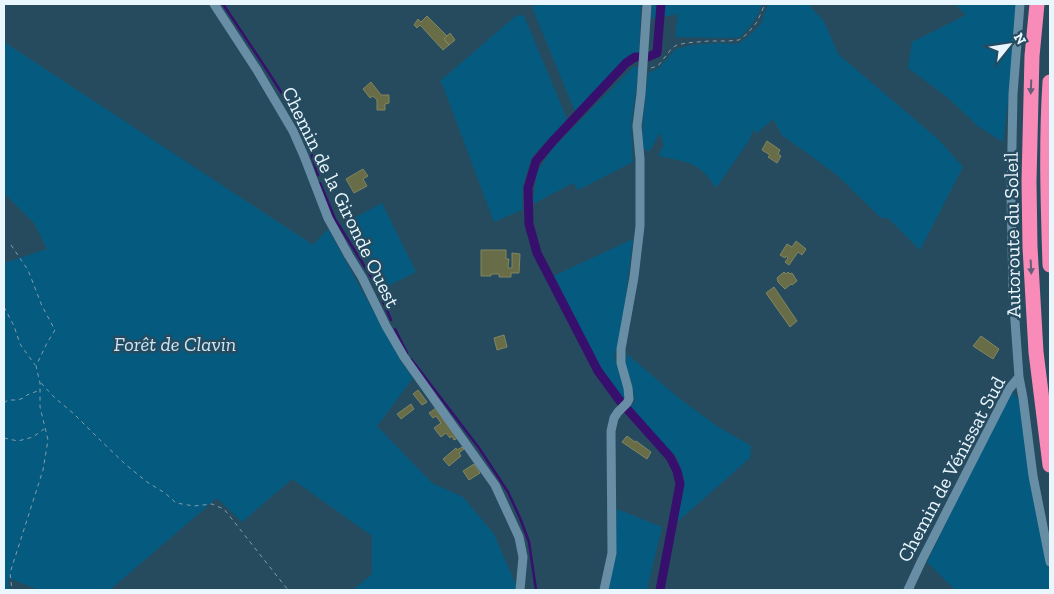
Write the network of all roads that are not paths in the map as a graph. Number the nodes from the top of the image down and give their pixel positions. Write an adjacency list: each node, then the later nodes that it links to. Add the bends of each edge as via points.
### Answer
1 (214, 4): 10 (street, Chemin de la Gironde Ouest, via 293,131 328,218 404,357 495,485 519,537 523,557)
2 (647, 4): 11 (street, via 642,94 636,126 640,159 640,226 621,349 630,398 614,418 612,431 612,554)
3 (1020, 4): 7 (street, Chemin de Vénissat Sud, via 1013,94 1011,195)
4 (1037, 4): 8 (highway, Autoroute du Soleil, one-way to 8, via 1032,56 1030,248 1036,352)
5 (1050, 82): 6 (highway, Autoroute du Soleil, via 1047,188)
6 (1050, 265)
7 (1019, 377): 9 (street, via 1033,476); 12 (street, Chemin de Vénissat Sud, via 1009,389)
8 (1050, 465)
9 (1050, 562)
10 (520, 590)
11 (604, 590)
12 (908, 590)

